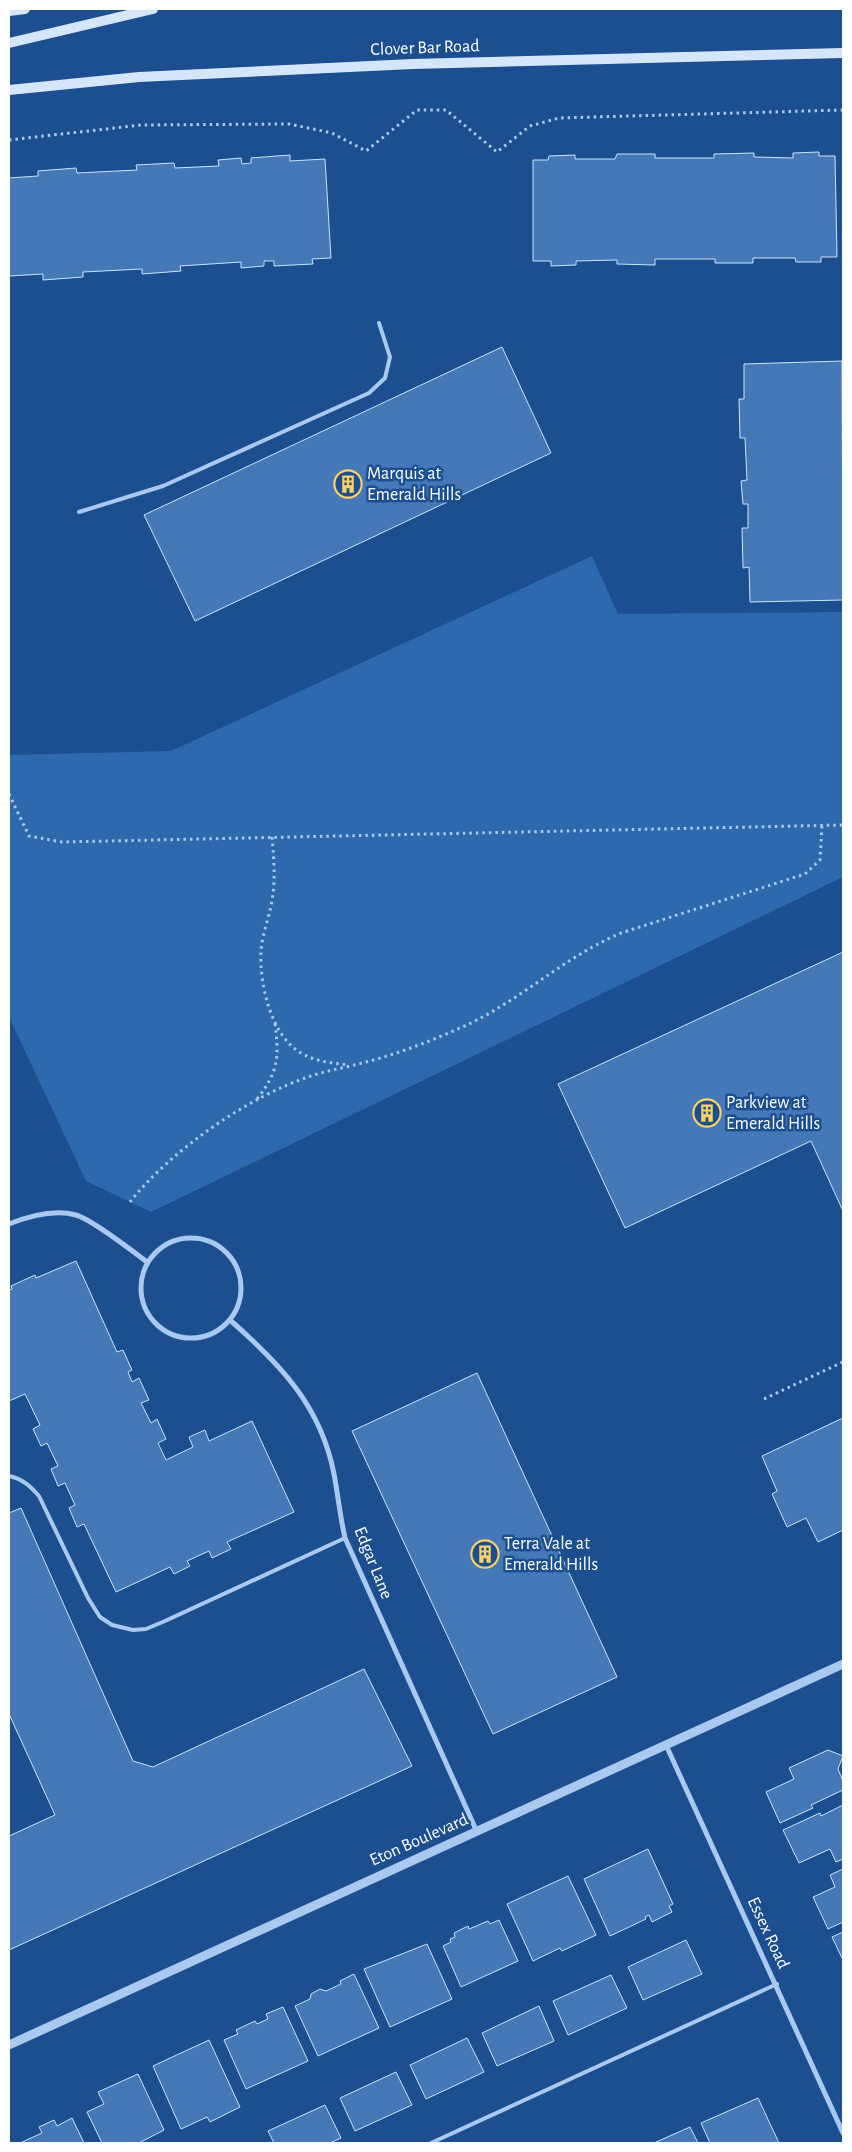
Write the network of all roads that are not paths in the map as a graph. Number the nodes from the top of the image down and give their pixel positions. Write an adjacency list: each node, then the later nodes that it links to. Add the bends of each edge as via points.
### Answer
1 (25, 9): 3 (main road)
2 (153, 9): 4 (main road)
3 (9, 11)
4 (9, 43)
5 (843, 53): 6 (main road, Clover Bar Road, via 413,64 139,77)
6 (9, 90)
7 (379, 323): 8 (lane, via 390,358 385,378 370,393 163,486)
8 (79, 512)
9 (9, 1224): 10 (street, via 58,1212 78,1215)
10 (147, 1262): 11 (street, via 140,1294 145,1310 155,1324 169,1334 185,1338 202,1337 217,1331); 11 (street, via 172,1240 188,1237 205,1239 220,1246 239,1273 238,1306)
11 (230, 1320): 13 (street, Edgar Lane, via 277,1363 309,1406 334,1473)
12 (9, 1476): 13 (lane, via 25,1482 40,1496 100,1617 112,1626 133,1630 146,1629 165,1621)
13 (345, 1538): 16 (street, Edgar Lane)
14 (843, 1664): 15 (street, Eton Boulevard)
15 (666, 1745): 16 (street, Eton Boulevard); 17 (street, Essex Road)
16 (476, 1832): 18 (street, Eton Boulevard)
17 (777, 1984): 19 (street, Essex Road); 20 (lane)
18 (9, 2044)
19 (843, 2133)
20 (431, 2143)

